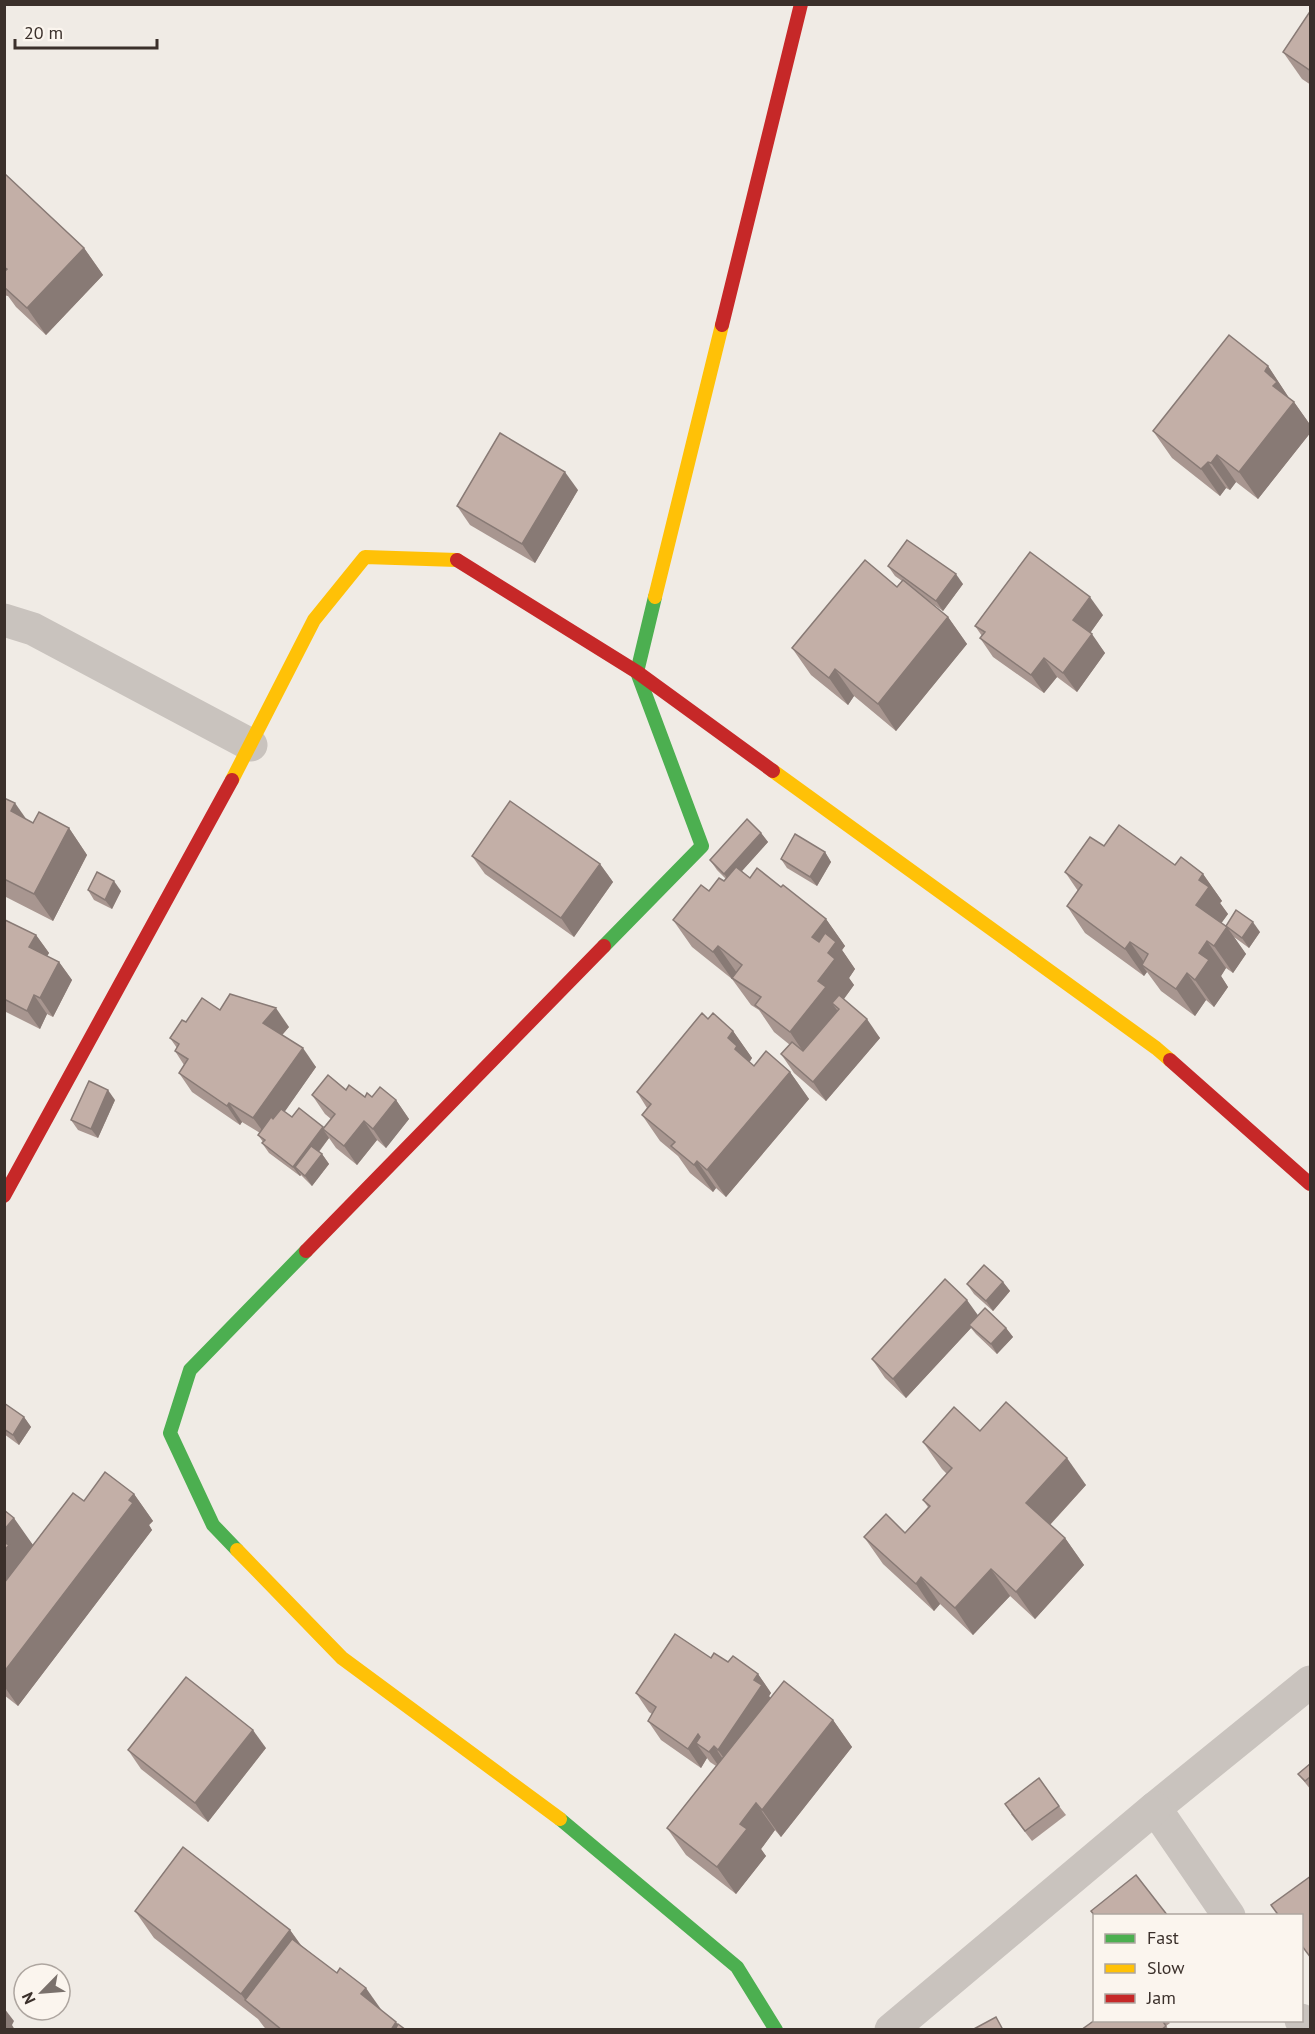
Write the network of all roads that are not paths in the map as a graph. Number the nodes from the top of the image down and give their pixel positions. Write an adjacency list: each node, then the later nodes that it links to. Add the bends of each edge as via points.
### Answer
1 (801, 4): 3 (street)
2 (4, 620): 4 (street, via 33,629)
3 (637, 672): 4 (street, via 459,560 365,557 314,620); 5 (street, via 1156,1048); 10 (street, via 702,846 190,1370 170,1432 213,1525 342,1658 549,1809 737,1967)
4 (251, 745): 6 (street)
5 (1311, 1184)
6 (4, 1196)
7 (1311, 1682): 8 (street)
8 (1155, 1808): 9 (street); 11 (street)
9 (1228, 1914)
10 (776, 2030)
11 (891, 2030)

